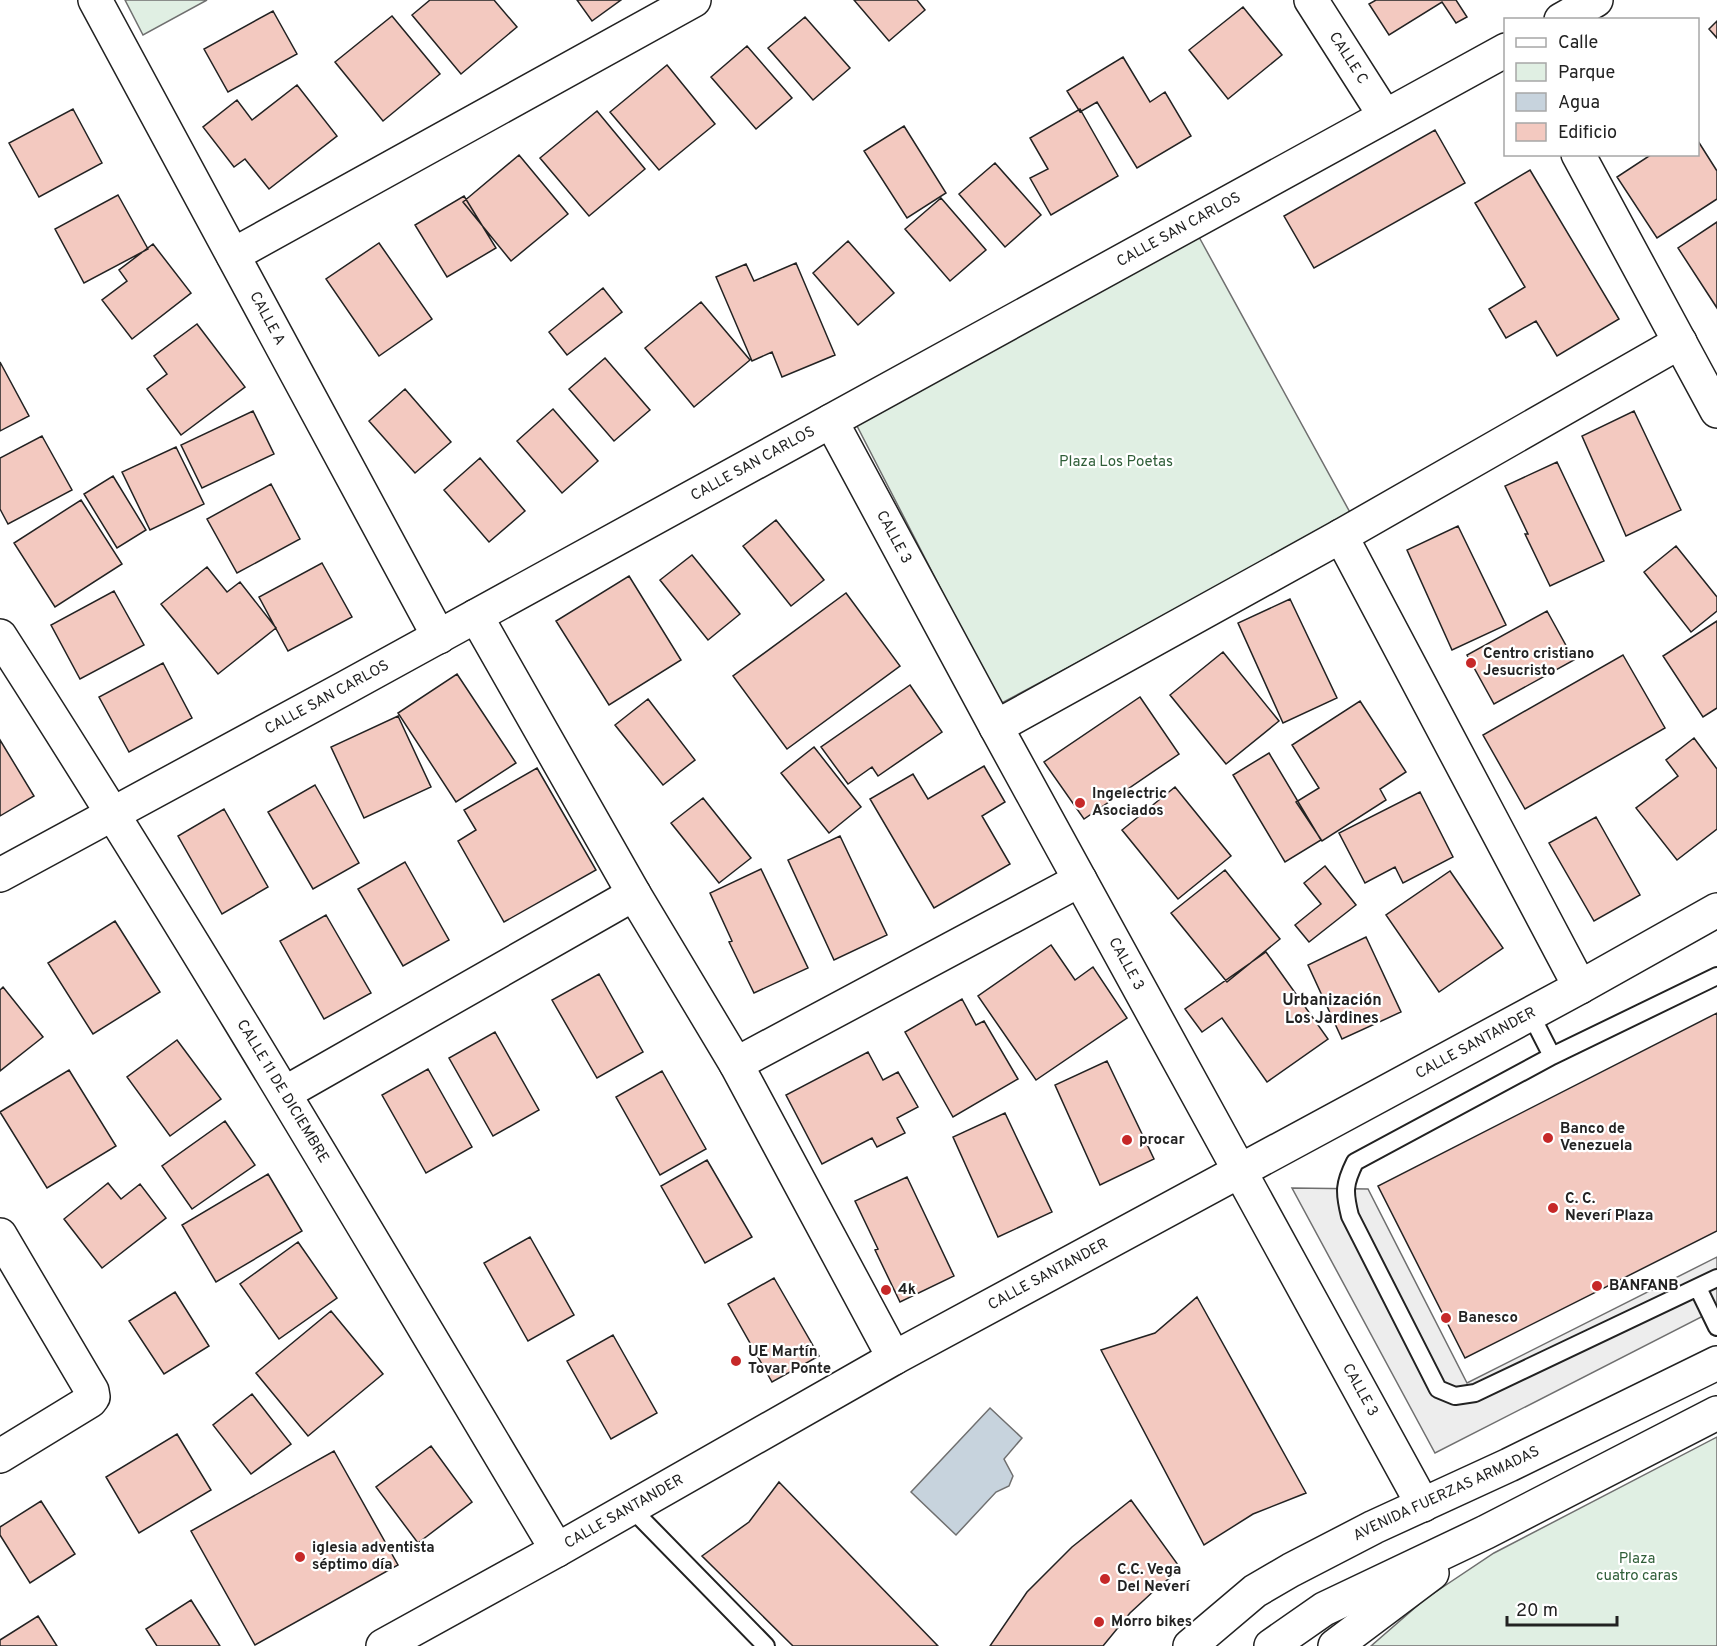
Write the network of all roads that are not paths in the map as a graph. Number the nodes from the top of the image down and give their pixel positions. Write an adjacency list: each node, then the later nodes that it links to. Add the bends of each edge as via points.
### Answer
1 (94, 0): 9 (street, CALLE A)
2 (694, 0): 9 (street)
3 (1311, 0): 7 (street, CALLE C)
4 (1596, 0): 5 (street)
5 (1564, 18)
6 (1504, 51): 7 (street, CALLE SAN CARLOS)
7 (1385, 116): 12 (street, CALLE SAN CARLOS)
8 (1579, 156): 10 (street)
9 (233, 255): 16 (street, CALLE A)
10 (1680, 342): 11 (street); 13 (street)
11 (1717, 411)
12 (831, 421): 14 (street, CALLE SAN CARLOS); 17 (street, CALLE 3)
13 (1341, 536): 17 (street); 24 (street)
14 (476, 616): 16 (street, CALLE SAN CARLOS); 21 (street)
15 (0, 636): 18 (street, CALLE 11 DE DICIEMBRE)
16 (439, 637): 18 (street, CALLE SAN CARLOS)
17 (996, 727): 20 (street, CALLE 3)
18 (114, 813): 19 (street, CALLE SAN CARLOS); 28 (street, CALLE 11 DE DICIEMBRE)
19 (0, 875)
20 (1080, 880): 27 (street); 29 (street, CALLE 3)
21 (634, 894): 27 (street); 28 (street)
22 (1717, 910): 24 (street, CALLE SANTANDER)
23 (1717, 976): 26 (lane)
24 (1580, 987): 25 (street, CALLE SANTANDER)
25 (1530, 1014): 26 (lane); 29 (street, CALLE SANTANDER)
26 (1552, 1056): 32 (lane, via 1355,1162 1347,1179 1345,1194 1350,1216 1438,1389 1455,1396 1475,1393)
27 (736, 1064): 34 (street)
28 (285, 1093): 41 (street, CALLE 11 DE DICIEMBRE)
29 (1239, 1171): 34 (street, CALLE SANTANDER); 38 (street, CALLE 3)
30 (0, 1235): 37 (street, via 93,1397)
31 (1717, 1278): 32 (lane)
32 (1698, 1288): 33 (lane)
33 (1717, 1327)
34 (894, 1358): 39 (street, CALLE SANTANDER)
35 (1717, 1363): 38 (street, AVENIDA FUERZAS ARMADAS)
36 (1717, 1413): 40 (street)
37 (0, 1456)
38 (1423, 1505): 44 (street, AVENIDA FUERZAS ARMADAS, via 1328,1550 1255,1591)
39 (631, 1508): 41 (street, CALLE SANTANDER); 43 (lane)
40 (1486, 1532): 45 (street, via 1324,1609); 46 (street)
41 (557, 1550): 42 (street, CALLE SANTANDER)
42 (383, 1646)
43 (766, 1646)
44 (1190, 1646)
45 (1271, 1646)
46 (1335, 1646)

